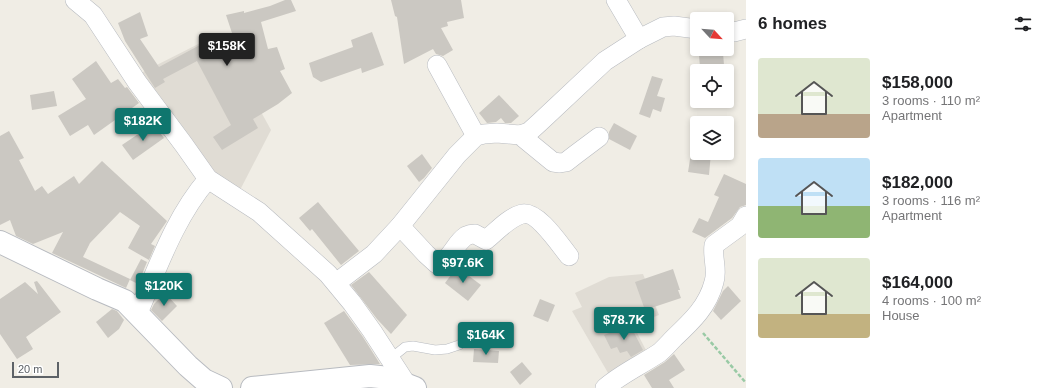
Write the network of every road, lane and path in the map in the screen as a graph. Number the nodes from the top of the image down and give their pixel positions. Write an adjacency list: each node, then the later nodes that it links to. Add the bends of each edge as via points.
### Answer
1 (77, 0): 11 (street, via 93,15 137,82)
2 (616, 0): 6 (street)
3 (690, 28): 6 (street, via 663,27)
4 (746, 29): 5 (street)
5 (734, 32)
6 (639, 39): 8 (street, via 605,61 529,132)
7 (437, 65): 9 (street)
8 (520, 135): 9 (street, via 497,133); 10 (street, via 553,162 560,163)
9 (476, 136): 13 (street, via 457,155)
10 (599, 137)
11 (208, 179): 16 (street, via 259,212); 17 (street, via 195,194 172,233)
12 (746, 216): 18 (street, via 740,226 714,245 714,284)
13 (400, 226): 15 (street, via 437,264 443,262 466,236 475,234 486,240 506,223 522,214 529,215 539,220); 16 (street, via 374,254)
14 (0, 242): 17 (street, via 97,290 125,301)
15 (569, 256)
16 (336, 283): 20 (street)
17 (138, 313): 24 (street, via 188,366 204,380)
18 (692, 321): 21 (path); 26 (street, via 660,352)
19 (506, 328): 20 (lane, via 473,328 466,340 459,345 436,350 405,347)
20 (390, 359): 23 (street)
21 (746, 383)
22 (296, 386): 23 (street, via 370,376 389,378); 25 (street)
23 (411, 387)
24 (221, 388)
25 (252, 388)
26 (604, 388)

